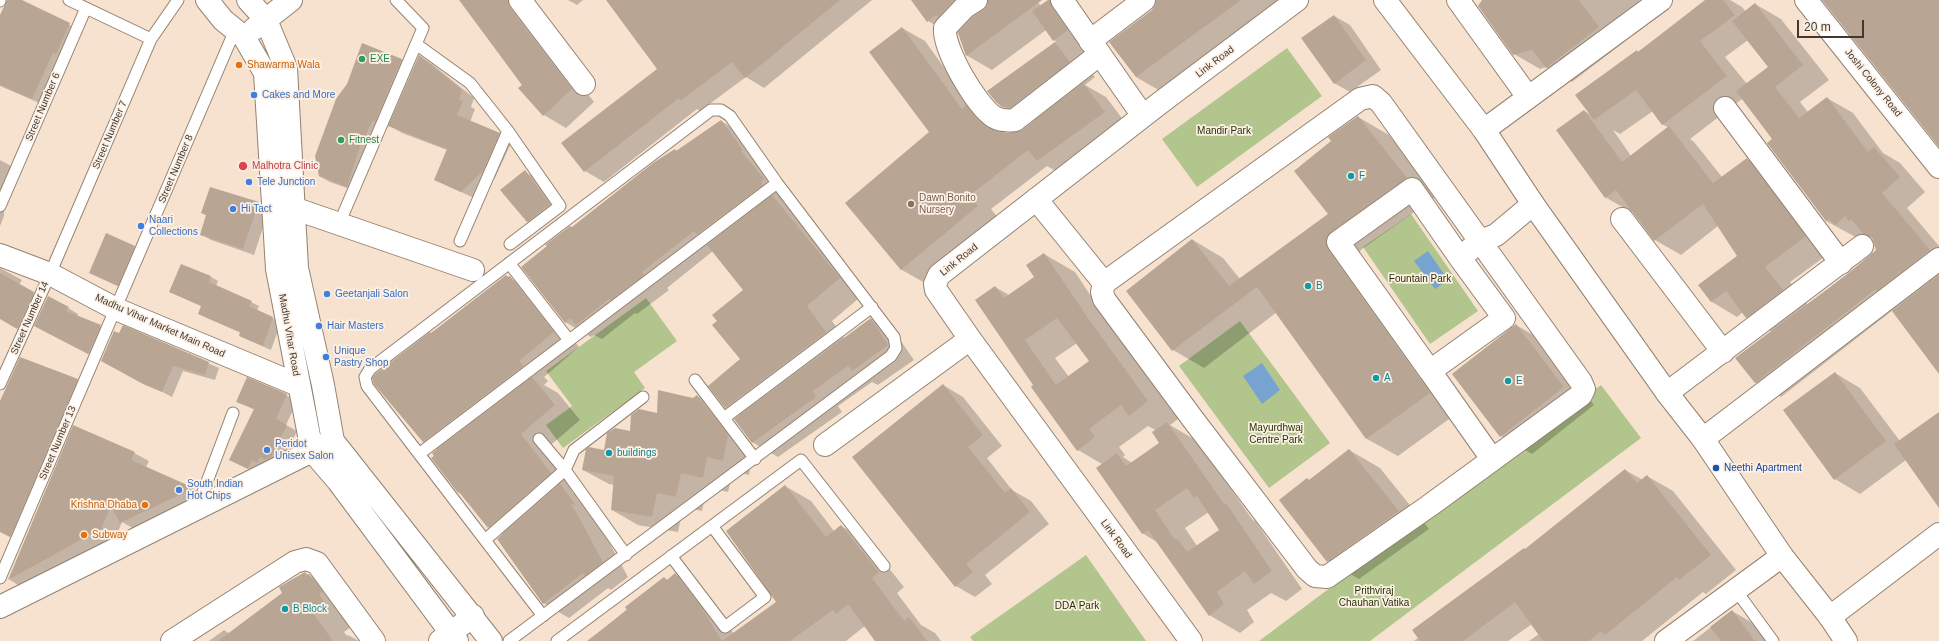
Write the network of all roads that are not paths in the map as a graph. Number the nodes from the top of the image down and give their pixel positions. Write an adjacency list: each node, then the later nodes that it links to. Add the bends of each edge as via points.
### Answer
1 (69, 0): 17 (lane)
2 (178, 0): 20 (lane, Street Number 7)
3 (207, 0): 19 (street, Madhu Vihar Road)
4 (243, 0): 19 (street)
5 (248, 0): 18 (street, Madhu Vihar Road)
6 (291, 0): 18 (street)
7 (396, 0): 21 (lane, via 423,28)
8 (520, 0): 23 (street)
9 (976, 0): 22 (street, via 945,28 944,35 965,82 994,117 1006,122 1015,120)
10 (1062, 0): 22 (street)
11 (1144, 0): 22 (street)
12 (1297, 0): 26 (street, Link Road)
13 (1385, 0): 27 (street)
14 (1458, 0): 24 (street)
15 (1660, 0): 24 (street)
16 (1806, 0): 29 (street, Joshi Colony Road)
17 (86, 8): 20 (lane); 33 (lane, Street Number 6)
18 (266, 20): 19 (street); 34 (street, Madhu Vihar Road, via 286,68)
19 (234, 29): 50 (lane, Street Number 8); 57 (street, Madhu Vihar Road, via 265,73 277,269)
20 (151, 39): 47 (lane, Street Number 7)
21 (416, 44): 28 (lane, via 470,83); 36 (lane)
22 (1095, 48): 26 (street)
23 (584, 84)
24 (1528, 97): 27 (street)
25 (1725, 108): 45 (street)
26 (1143, 116): 31 (street, Link Road)
27 (1484, 130): 32 (street)
28 (508, 131): 37 (lane); 39 (lane, via 560,206)
29 (1936, 155)
30 (778, 183): 44 (lane, via 730,116 722,110 710,110); 49 (lane); 52 (lane)
31 (1036, 199): 48 (street); 51 (street, Link Road, via 936,279 936,290)
32 (1533, 204): 38 (street, via 1496,235); 58 (street)
33 (0, 206)
34 (293, 208): 36 (street); 64 (street, Madhu Vihar Road, via 297,268)
35 (1622, 219): 53 (street)
36 (339, 224): 46 (street)
37 (460, 241)
38 (1480, 241): 42 (street); 48 (street, via 1381,103 1373,96 1360,99); 69 (street, via 1584,389 1581,395)
39 (510, 244)
40 (1862, 246): 45 (street)
41 (0, 255): 47 (street, Madhu Vihar Market Main Road)
42 (1460, 258): 54 (street, via 1504,318); 54 (street, via 1412,188 1338,242)
43 (1939, 259): 63 (street)
44 (509, 263): 52 (lane); 67 (lane, via 370,369 365,376 367,386)
45 (1841, 263): 53 (street)
46 (473, 270)
47 (50, 274): 50 (street, Madhu Vihar Market Main Road); 56 (lane, Street Number 14)
48 (1104, 283): 69 (street, via 1104,299 1307,569 1315,576 1327,577)
49 (872, 307): 61 (lane); 68 (lane, via 894,337 896,348 891,356)
50 (116, 309): 57 (street, Madhu Vihar Market Main Road); 79 (lane, Street Number 13)
51 (970, 339): 65 (street); 91 (street, Link Road)
52 (570, 340): 67 (lane)
53 (1723, 352): 58 (street)
54 (1430, 371): 69 (street)
55 (695, 380): 61 (lane)
56 (0, 384)
57 (298, 385): 66 (street, Madhu Vihar Road)
58 (1667, 394): 63 (street)
59 (644, 397): 70 (lane, via 574,450)
60 (233, 413): 71 (lane)
61 (724, 418): 68 (lane)
62 (539, 438): 70 (lane)
63 (1702, 439): 77 (street)
64 (333, 441): 66 (street); 82 (street, Madhu Vihar Road)
65 (824, 445)
66 (312, 451): 71 (street); 85 (street, Madhu Vihar Road, via 338,481)
67 (419, 454): 74 (lane)
68 (755, 459): 75 (lane)
69 (1492, 459)
70 (565, 470): 74 (lane); 75 (lane)
71 (196, 509): 81 (street)
72 (712, 526): 76 (lane); 76 (lane, via 765,597 725,627); 78 (lane, via 801,460)
73 (1939, 534): 84 (street)
74 (485, 540): 83 (lane)
75 (626, 555): 83 (lane)
76 (671, 556): 90 (lane)
77 (1782, 556): 80 (street); 84 (street)
78 (884, 566)
79 (0, 578)
80 (1735, 590): 92 (street); 93 (lane)
81 (0, 607)
82 (473, 616): 85 (street); 88 (street, Madhu Vihar Road)
83 (543, 616): 89 (lane)
84 (1830, 617): 94 (street)
85 (449, 638)
86 (173, 641): 87 (street, via 295,562 306,559 317,563)
87 (374, 641)
88 (491, 641)
89 (509, 641)
90 (558, 641)
91 (1191, 641)
92 (1666, 641)
93 (1773, 641)
94 (1846, 641)

